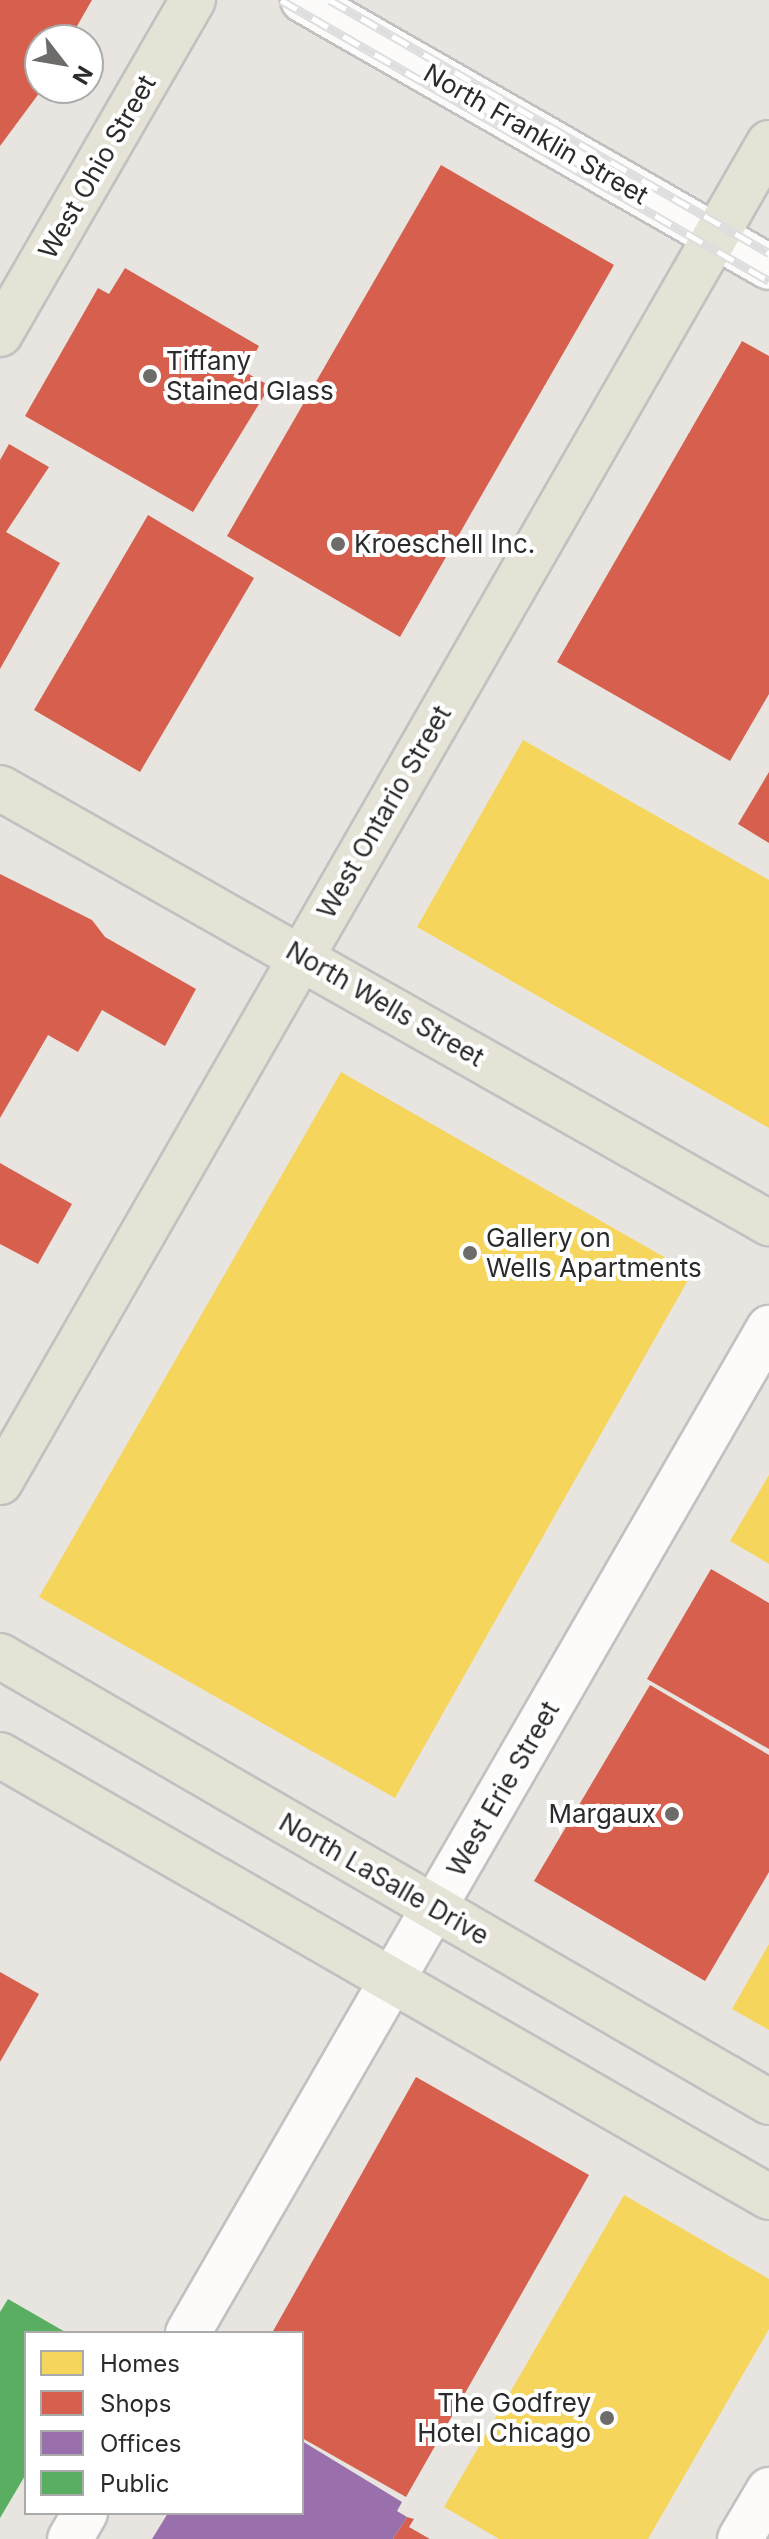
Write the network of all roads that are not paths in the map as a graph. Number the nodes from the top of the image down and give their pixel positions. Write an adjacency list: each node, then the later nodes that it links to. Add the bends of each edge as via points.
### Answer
1 (193, 0): 6 (main road, West Ohio Street)
2 (303, 0): 4 (street, North Franklin Street)
3 (769, 143): 4 (main road, West Ontario Street)
4 (716, 237): 5 (street, North Franklin Street); 8 (main road, West Ontario Street)
5 (769, 267)
6 (0, 334)
7 (0, 788): 8 (main road, North Wells Street)
8 (301, 956): 9 (main road, North Wells Street); 11 (main road, West Ontario Street)
9 (769, 1223)
10 (769, 1328): 14 (street, West Erie Street)
11 (0, 1482)
12 (0, 1656): 14 (main road, North LaSalle Drive)
13 (0, 1755): 15 (main road)
14 (434, 1908): 15 (street, West Erie Street); 16 (main road, North LaSalle Drive)
15 (393, 1981): 17 (main road); 18 (street, West Erie Street)
16 (769, 2102)
17 (769, 2197)
18 (189, 2331)
19 (769, 2490): 22 (street)
20 (84, 2515): 21 (street)
21 (70, 2539)
22 (740, 2539)

